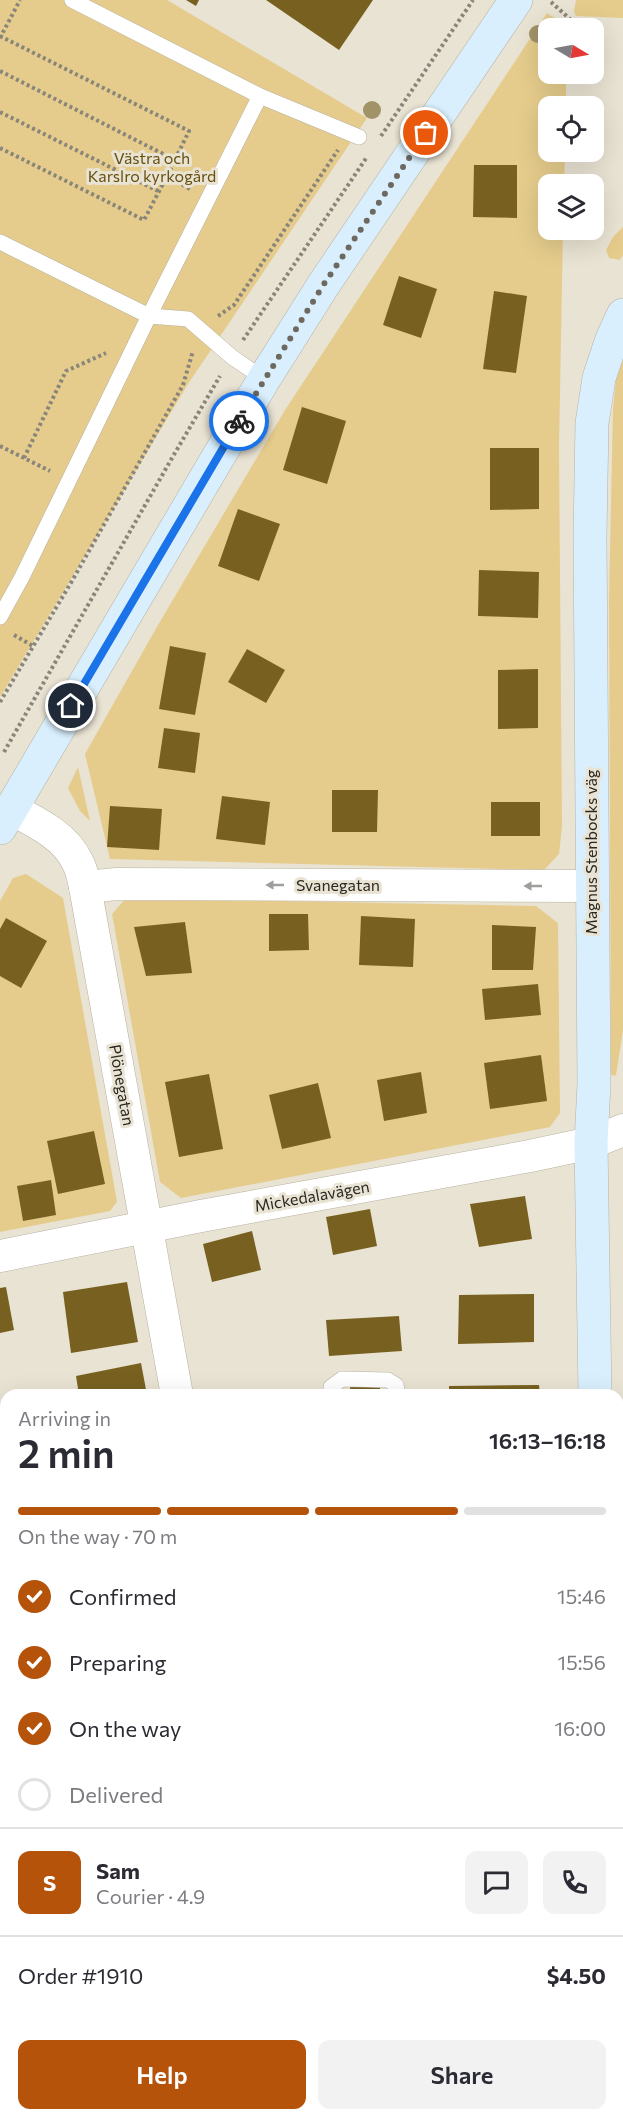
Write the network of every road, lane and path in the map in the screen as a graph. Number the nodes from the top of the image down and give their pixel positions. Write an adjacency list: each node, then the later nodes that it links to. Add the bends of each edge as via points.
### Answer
1 (20, 0): 6 (path)
2 (72, 0): 8 (lane)
3 (516, 0): 21 (street)
4 (551, 2): 5 (path)
5 (570, 18)
6 (0, 37): 12 (path, via 189,131)
7 (0, 71): 12 (path)
8 (260, 96): 10 (lane); 15 (lane)
9 (0, 112): 14 (path)
10 (354, 135): 19 (path, via 234,305)
11 (0, 148): 14 (path, via 144,220)
12 (175, 160): 13 (path)
13 (167, 176): 14 (path); 15 (path)
14 (158, 191)
15 (208, 199): 18 (lane)
16 (0, 242): 18 (lane)
17 (623, 315): 31 (street, Magnus Stenbocks väg, via 599,378 592,423)
18 (149, 316): 19 (lane, via 188,318); 20 (lane)
19 (200, 328): 21 (lane); 27 (path, via 183,385)
20 (139, 337): 23 (path, via 66,371); 24 (lane)
21 (264, 379): 30 (street)
22 (0, 446): 23 (path)
23 (24, 458): 24 (path)
24 (69, 480): 25 (lane)
25 (0, 617)
26 (8, 632): 27 (path)
27 (33, 646): 28 (path)
28 (2, 692): 29 (path)
29 (0, 702)
30 (6, 818): 32 (street, Plönegatan, via 49,830 79,863)
31 (591, 886): 32 (street, Svanegatan, one-way to 32); 34 (street, Magnus Stenbocks väg)
32 (85, 887): 35 (street, Plönegatan)
33 (623, 1130): 34 (street, Mickedalavägen)
34 (591, 1143): 35 (street, Mickedalavägen); 40 (street, Magnus Stenbocks väg)
35 (146, 1227): 36 (street, Mickedalavägen); 37 (street, Plönegatan)
36 (0, 1256)
37 (176, 1389)
38 (331, 1389): 39 (lane, via 342,1379 388,1380)
39 (397, 1389)
40 (595, 1389)

